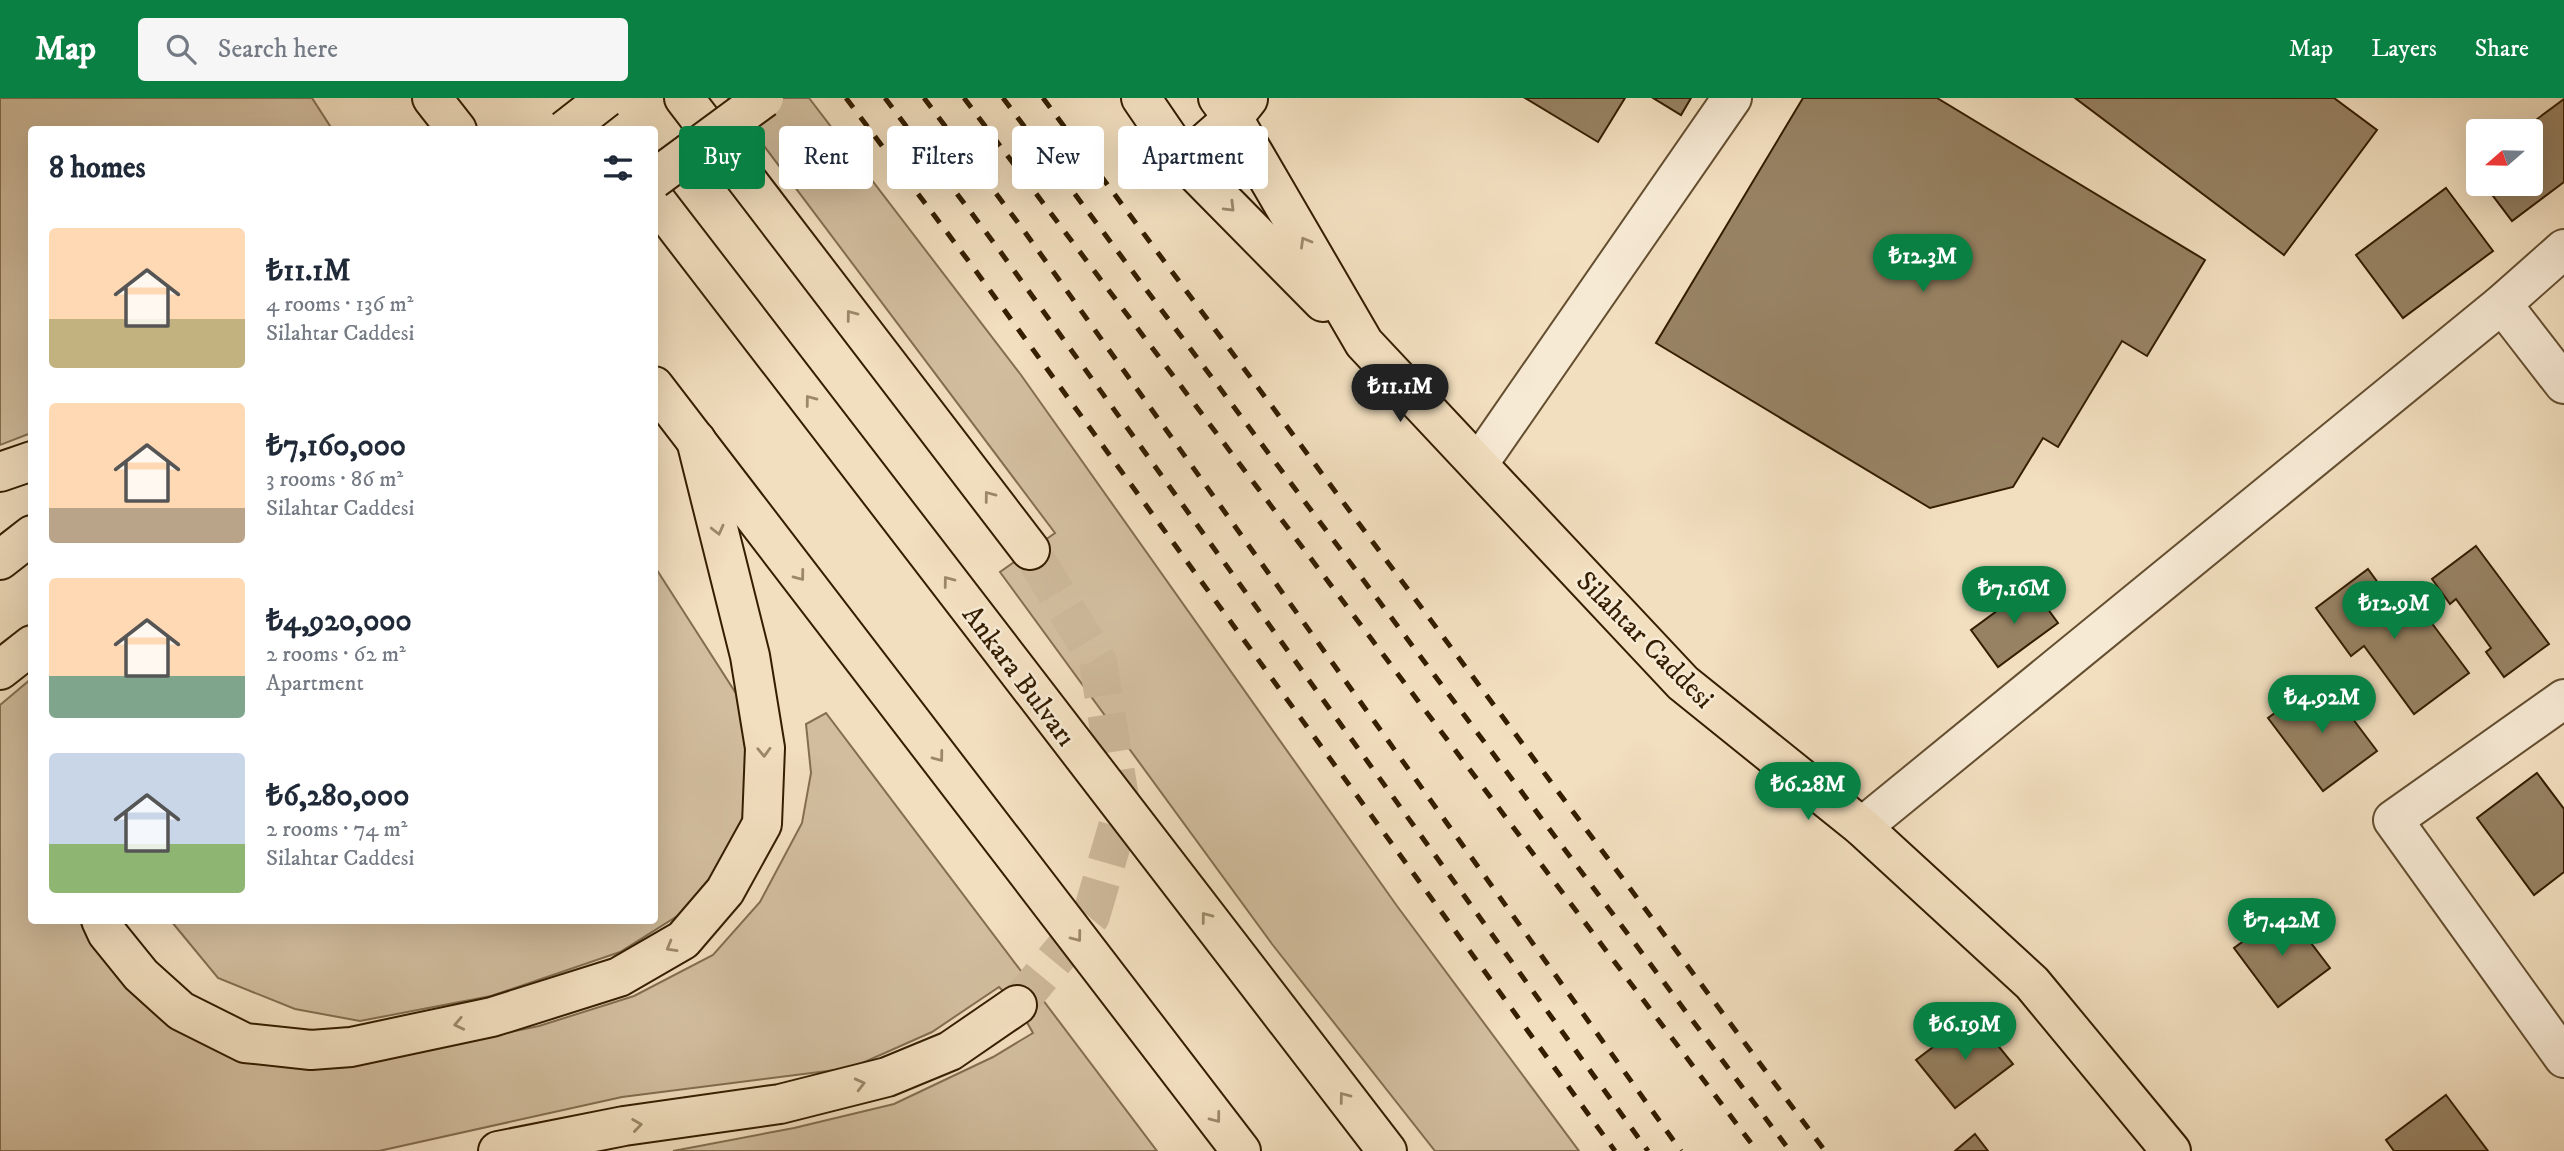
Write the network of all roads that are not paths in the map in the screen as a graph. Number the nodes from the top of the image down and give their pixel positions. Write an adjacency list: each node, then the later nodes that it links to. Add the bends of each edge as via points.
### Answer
1 (432, 98): 9 (main road)
2 (578, 98): 11 (main road)
3 (606, 98): 10 (main road, bridge)
4 (684, 98): 27 (main road, one-way to 4)
5 (764, 98): 14 (main road, bridge)
6 (1141, 98): 12 (main road)
7 (1732, 98): 24 (lane)
8 (1233, 105): 13 (main road); 19 (main road, Silahtar Caddesi, one-way to 8)
9 (454, 126)
10 (570, 126)
11 (599, 126)
12 (1160, 126)
13 (1215, 126)
14 (658, 176)
15 (1212, 189): 19 (main road, one-way to 19)
16 (658, 203): 38 (main road, Ankara Bulvarı, one-way to 16)
17 (2564, 249): 18 (lane)
18 (2502, 304): 20 (lane); 32 (lane)
19 (1364, 343): 24 (main road, Silahtar Caddesi)
20 (2564, 384)
21 (658, 391): 22 (main road)
22 (696, 440): 33 (main road, one-way to 33, via 750,656 765,748 762,824 725,891 683,940 619,978 492,1017 351,1047 311,1050 245,1043 181,1011 141,975); 37 (main road, one-way to 37)
23 (28, 462): 25 (main road)
24 (1479, 463): 32 (main road, Silahtar Caddesi, via 1682,683)
25 (0, 472)
26 (28, 538): 28 (main road)
27 (1031, 550)
28 (0, 560)
29 (28, 648): 30 (main road)
30 (0, 670)
31 (2564, 699): 35 (lane, via 2393,820)
32 (1863, 827): 39 (main road, Silahtar Caddesi, via 2032,983)
33 (103, 924)
34 (1017, 1005): 36 (main road, one-way to 34, via 624,1126 780,1104 887,1077 950,1051)
35 (2564, 1058)
36 (498, 1151)
37 (1241, 1151)
38 (1387, 1151)
39 (2171, 1151)

